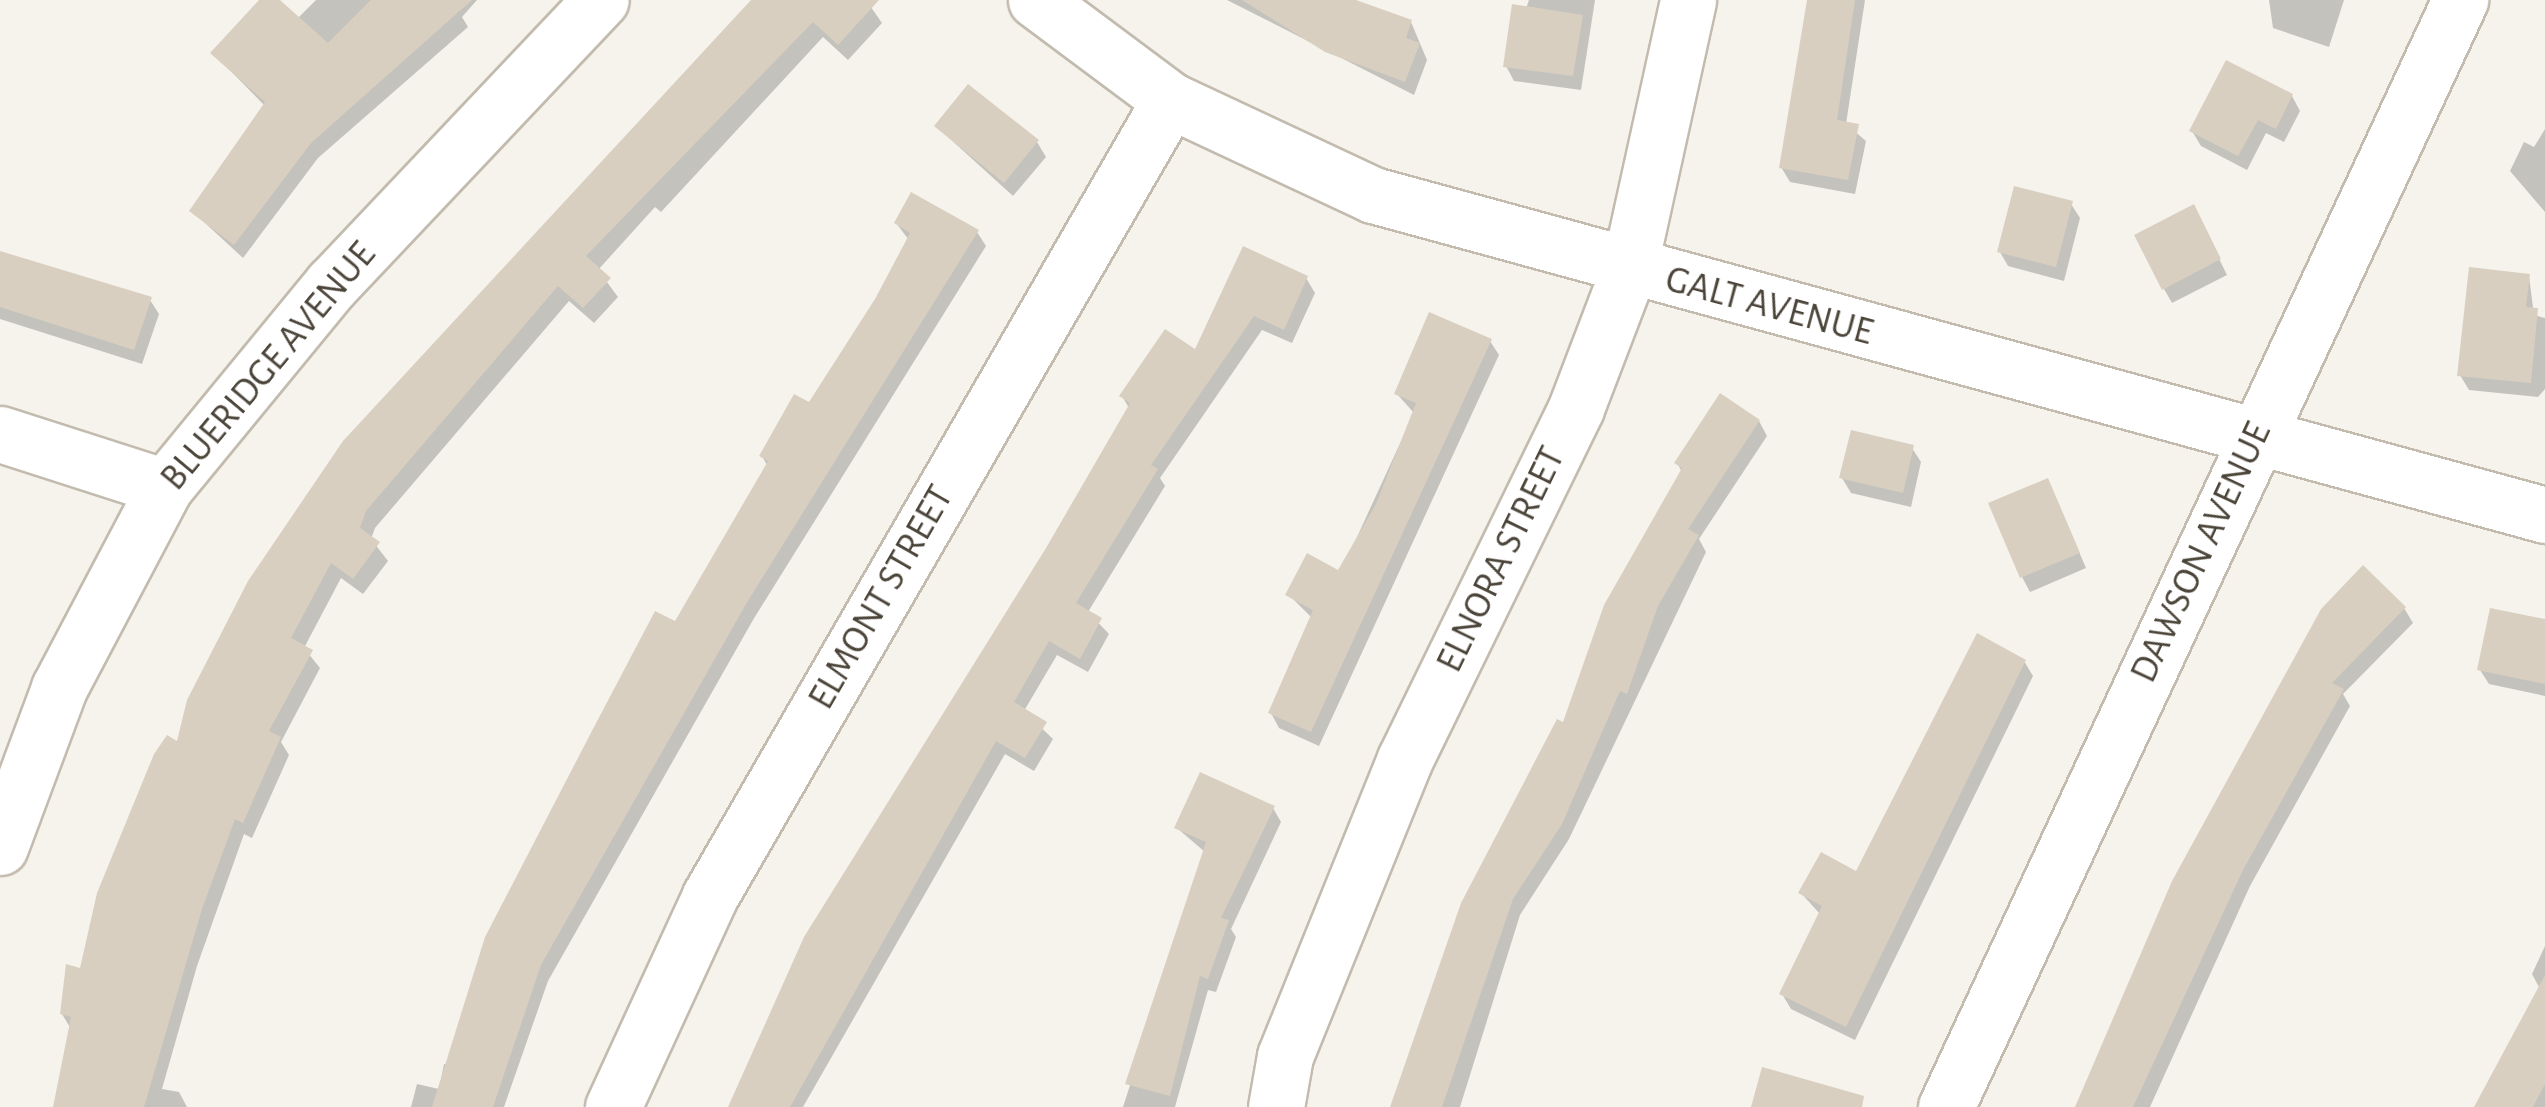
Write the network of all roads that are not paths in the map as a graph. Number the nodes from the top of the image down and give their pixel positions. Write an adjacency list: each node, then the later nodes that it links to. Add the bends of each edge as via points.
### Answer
1 (602, 0): 9 (street, BLUERIDGE AVENUE, via 332,284)
2 (1036, 0): 5 (street, GALT AVENUE)
3 (1688, 0): 6 (street, ELNORA STREET)
4 (2460, 0): 8 (street, DAWSON AVENUE)
5 (1170, 100): 6 (street, GALT AVENUE, via 1372,195); 12 (street, ELMONT STREET, via 710,896)
6 (1628, 269): 8 (street, GALT AVENUE); 13 (street, ELNORA STREET, via 1576,408 1405,759 1285,1056)
7 (0, 434): 9 (street)
8 (2254, 440): 10 (street, GALT AVENUE); 14 (street, DAWSON AVENUE)
9 (165, 487): 11 (street, BLUERIDGE AVENUE, via 60,688)
10 (2545, 515)
11 (0, 848)
12 (613, 1107)
13 (1276, 1107)
14 (1946, 1107)

